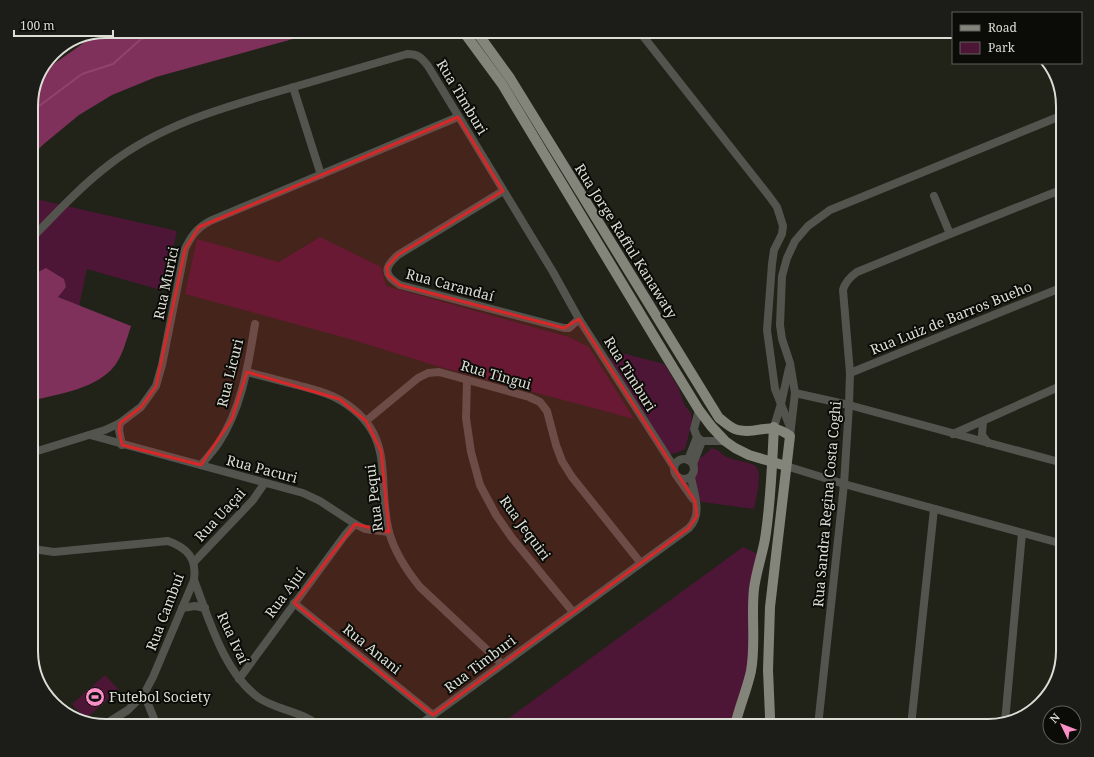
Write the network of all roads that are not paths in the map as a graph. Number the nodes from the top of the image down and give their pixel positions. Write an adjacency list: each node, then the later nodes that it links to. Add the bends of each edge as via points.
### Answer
1 (468, 38): 21 (main road, Rua Jorge Rafful Kanawaty, via 502,84)
2 (481, 38): 19 (main road, Rua Jorge Rafful Kanawaty, via 510,78)
3 (645, 38): 24 (street, via 769,196 782,219 782,234 774,250 772,264 767,330 775,389)
4 (293, 87): 5 (street, Rua Timburi, via 407,54 416,54 428,66); 7 (street); 11 (street, Rua Timburi, via 201,115 139,144 82,187)
5 (458, 117): 7 (street, Rua Murici); 8 (street, Rua Timburi)
6 (1056, 118): 16 (street, via 830,210 808,226 787,258 782,276 780,325)
7 (320, 175): 29 (street, Rua Murici, via 210,221 199,227 190,237 185,249 156,386 141,407)
8 (503, 191): 14 (street, Rua Timburi); 14 (street, Rua Carandaí, via 398,255 387,267 388,275 400,285 564,328 569,328)
9 (1056, 192): 12 (street, Rua Sandra Regina Costa Coghi)
10 (934, 196): 12 (street)
11 (38, 232)
12 (950, 234): 18 (street, Rua Sandra Regina Costa Coghi, via 850,277 843,290)
13 (1056, 291): 18 (street, Rua Luiz de Barros Bueho)
14 (580, 319): 44 (street, Rua Timburi)
15 (255, 324): 17 (street, Rua Licuri)
16 (790, 363): 23 (street); 24 (street)
17 (247, 372): 28 (street, Rua Pequi, via 326,393 339,399); 42 (street, Rua Licuri, via 232,420 218,444)
18 (850, 373): 25 (street, Rua Sandra Regina Costa Coghi)
19 (693, 376): 21 (main road); 30 (main road, Rua Jorge Rafful Kanawaty, via 719,418 728,426 738,430)
20 (467, 380): 28 (street, Rua Tingui, via 439,372 428,373 418,378); 57 (street, Rua Tingui, via 540,402 547,411 562,462); 62 (street, Rua Jequiri, via 466,418 471,452 480,485 512,538)
21 (682, 382): 26 (main road, Rua Jorge Rafful Kanawaty)
22 (1056, 388): 27 (street)
23 (795, 393): 25 (street); 31 (street)
24 (781, 404): 30 (street); 31 (street)
25 (849, 404): 32 (street); 48 (street, Rua Sandra Regina Costa Coghi)
26 (700, 410): 34 (street, via 694,428); 35 (main road, Rua Jorge Rafful Kanawaty)
27 (983, 420): 32 (street); 36 (street, via 982,434)
28 (366, 421): 52 (street, Rua Pequi, via 381,451)
29 (120, 423): 33 (street, Rua Murici); 37 (street)
30 (774, 427): 31 (main road); 41 (main road)
31 (790, 432): 43 (main road)
32 (953, 434): 36 (street)
33 (90, 435): 37 (street, Rua Pacuri); 38 (street, Rua Murici)
34 (700, 439): 35 (street); 40 (street)
35 (725, 441): 41 (main road, Rua Jorge Rafful Kanawaty, via 742,452)
36 (989, 443): 39 (street)
37 (122, 445): 42 (street, Rua Pacuri)
38 (38, 451)
39 (1056, 461)
40 (690, 462): 44 (street, via 681,460); 45 (street, via 694,471)
41 (772, 463): 43 (main road, Rua Jorge Rafful Kanawaty); 72 (main road, via 765,538 754,589 751,670)
42 (201, 465): 47 (street, Rua Pacuri)
43 (786, 466): 48 (street); 73 (main road, via 770,607)
44 (674, 467): 46 (street, via 674,473)
45 (691, 477): 46 (street, via 685,480); 49 (street, Rua Timburi)
46 (678, 478): 49 (street)
47 (264, 484): 51 (street, Rua Pacuri, via 303,493 334,509); 56 (street, Rua Uaçai, via 253,500)
48 (844, 484): 50 (street); 74 (street, Rua Sandra Regina Costa Coghi)
49 (695, 501): 57 (street, Rua Timburi, via 697,516 690,528)
50 (934, 509): 53 (street); 75 (street)
51 (354, 524): 52 (street, Rua Pacuri); 59 (street, Rua Ajuí)
52 (389, 532): 63 (street, Rua Pequi, via 409,574 420,587)
53 (1022, 533): 54 (street); 67 (street)
54 (1056, 542)
55 (38, 550): 56 (street, Rua Cambuí, via 54,552 168,541 178,544 188,552)
56 (194, 562): 58 (street, Rua Cambuí)
57 (640, 562): 62 (street, Rua Timburi)
58 (194, 580): 60 (street, Rua Cambuí); 61 (street, Rua Ivaí)
59 (294, 603): 64 (street, Rua Ajuí); 66 (street, Rua Anani)
60 (182, 608): 61 (street, Rua Ivaí); 65 (street, Rua Cambuí)
61 (205, 608): 64 (street, Rua Ivaí, via 230,667)
62 (573, 612): 63 (street, Rua Timburi)
63 (502, 664): 66 (street, Rua Timburi)
64 (239, 679): 70 (street, Rua Ivaí, via 249,690 269,704)
65 (144, 694): 68 (street, Rua Cambuí, via 128,710); 69 (street)
66 (433, 715): 71 (street, Rua Timburi)
67 (1005, 717)
68 (114, 719)
69 (154, 719)
70 (308, 719)
71 (428, 719)
72 (736, 719)
73 (770, 719)
74 (819, 719)
75 (912, 719)

